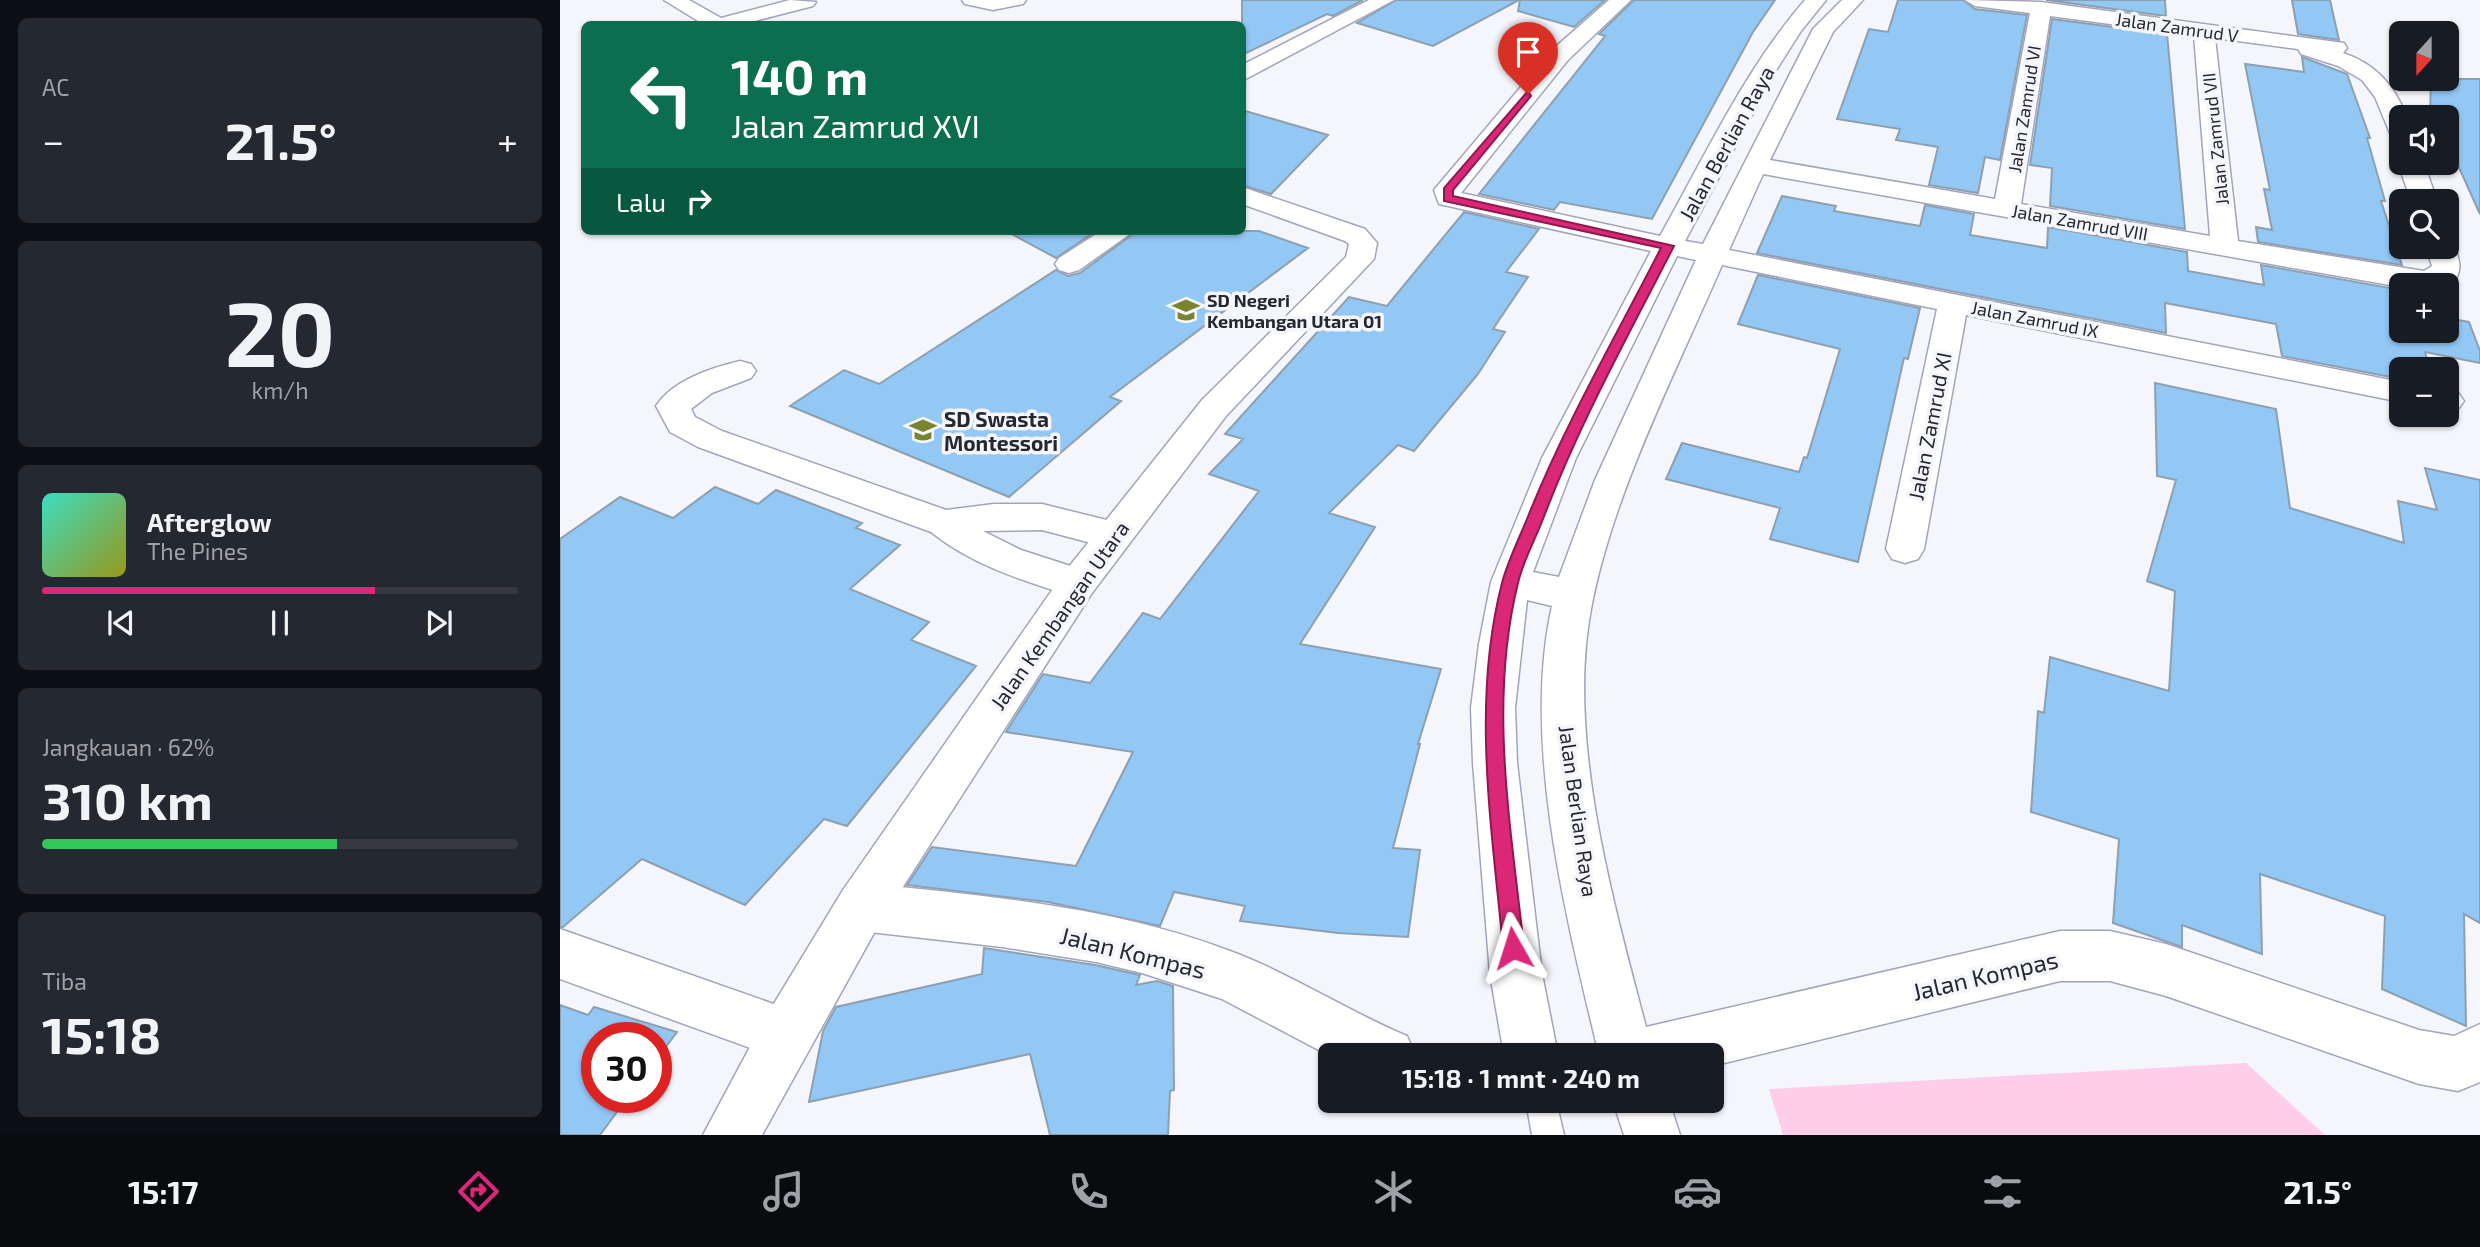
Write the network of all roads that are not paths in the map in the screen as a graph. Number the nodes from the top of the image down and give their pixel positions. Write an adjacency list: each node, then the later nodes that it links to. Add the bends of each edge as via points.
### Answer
1 (674, 0): 11 (street)
2 (972, 0): 3 (street, via 993,4)
3 (1016, 0)
4 (1384, 0): 16 (street)
5 (1621, 0): 22 (street, Jalan Zamrud IX, via 1560,55 1447,190 1448,198)
6 (1816, 0): 22 (street, Jalan Berlian Raya, via 1765,72)
7 (1853, 0): 18 (street, Jalan Berlian Raya, via 1824,29)
8 (1975, 0): 10 (street, Jalan Zamrud V)
9 (806, 2): 12 (street)
10 (2041, 8): 13 (street, Jalan Zamrud V); 20 (street, Jalan Zamrud VI)
11 (712, 21)
12 (730, 21)
13 (2204, 30): 14 (street, Jalan Zamrud V); 23 (street, Jalan Zamrud VII)
14 (2269, 39): 15 (street, Jalan Zamrud V); 17 (street, via 2334,57 2375,77)
15 (2336, 48)
16 (1246, 73)
17 (2391, 105)
18 (1756, 165): 20 (street, Jalan Zamrud VIII); 24 (street, Jalan Berlian Raya)
19 (1246, 196): 31 (street, Jalan Kembangan Utara, via 1355,235 1364,251 1214,408)
20 (2007, 209): 23 (street, Jalan Zamrud VIII)
21 (1114, 235): 26 (street)
22 (1668, 246): 24 (street, Jalan Zamrud IX); 33 (street, Jalan Berlian Raya, via 1559,458)
23 (2225, 247): 25 (street, Jalan Zamrud VIII, via 2405,279 2426,280 2445,274)
24 (1712, 255): 27 (street, Jalan Zamrud IX); 35 (street, Jalan Berlian Raya, via 1625,453)
25 (2444, 259)
26 (1069, 264)
27 (1952, 303): 29 (street, Jalan Zamrud IX); 32 (street, Jalan Zamrud XI)
28 (740, 371): 30 (street, via 700,386 673,406 682,424 710,439)
29 (2389, 390)
30 (944, 523): 31 (street, via 1042,517); 34 (street, via 970,544 1004,561)
31 (1114, 535): 34 (street, Jalan Kembangan Utara)
32 (1905, 549)
33 (1510, 582): 35 (street); 40 (street, Jalan Berlian Raya, via 1493,708 1516,974)
34 (1078, 583): 36 (street, Jalan Kembangan Utara)
35 (1572, 595): 41 (street, Jalan Berlian Raya, via 1565,655 1569,767 1598,939)
36 (861, 907): 38 (street, Jalan Kembangan Utara); 39 (street, Jalan Kompas, via 1009,924 1170,956 1231,977)
37 (560, 954): 38 (street)
38 (786, 1034): 46 (street, Jalan Kembangan Utara)
39 (1364, 1043)
40 (1529, 1043)
41 (1623, 1043)
42 (1694, 1043): 43 (street, Jalan Kompas, via 2060,956 2110,956 2419,1057 2458,1064)
43 (2480, 1051)
44 (1543, 1113): 47 (lane)
45 (1645, 1113): 48 (street)
46 (731, 1135)
47 (1548, 1135)
48 (1652, 1135)

